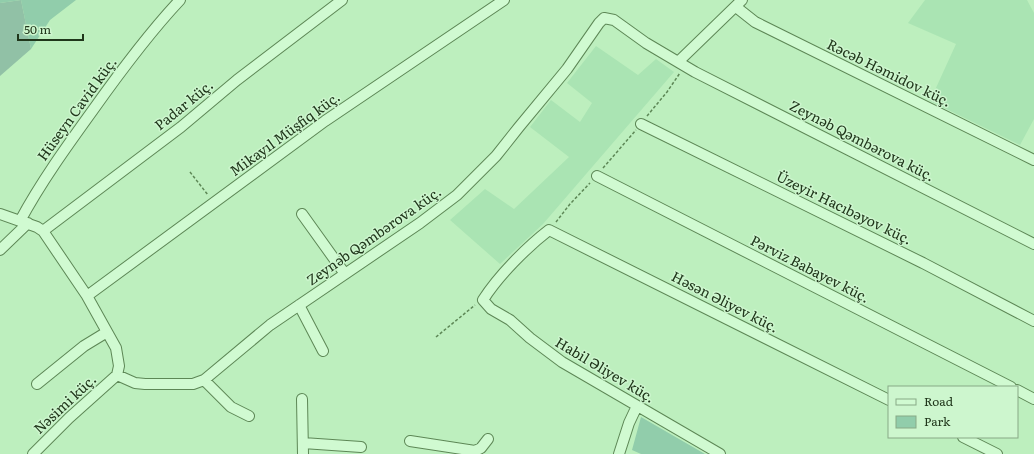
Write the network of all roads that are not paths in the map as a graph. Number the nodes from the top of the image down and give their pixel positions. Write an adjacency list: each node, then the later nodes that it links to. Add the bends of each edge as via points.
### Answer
1 (180, 0): 11 (street, Hüseyn Cavid küç., via 119,73 54,164 37,190)
2 (342, 0): 13 (street, Padar küç.)
3 (504, 0): 17 (street, Mikayıl Müşfiq küç., via 325,121)
4 (739, 3): 5 (street); 7 (street, Rəcəb Həmidov küç., via 755,22 762,26)
5 (681, 64): 14 (street, Zeynəb Qəmbərova küç.); 16 (street, Zeynəb Qəmbərova küç., via 614,20 604,18 567,69 486,168 457,195 420,223)
6 (641, 124): 19 (street, Üzeyir Hacıbəyov küç., via 916,259)
7 (1034, 160)
8 (597, 176): 25 (street, Pərviz Babayev küç.)
9 (0, 214): 11 (street)
10 (302, 214): 16 (street)
11 (24, 222): 13 (street); 15 (street, Hüseyn Cavid küç.)
12 (550, 230): 28 (street, Həsən Əliyev küç.); 30 (street, Habil Əliyev küç., via 494,284 483,300 491,309 510,320 562,362)
13 (43, 231): 17 (street)
14 (1034, 244)
15 (0, 250)
16 (345, 274): 18 (street, Zeynəb Qəmbərova küç.)
17 (87, 296): 20 (street)
18 (299, 305): 21 (street); 23 (street, Zeynəb Qəmbərova küç., via 270,325)
19 (1034, 321)
20 (107, 332): 22 (street, via 119,358); 24 (street, via 84,346)
21 (323, 350)
22 (117, 375): 23 (street, Zeynəb Qəmbərova küç., via 135,383 145,384 193,384); 38 (street, Nəsimi küç.)
23 (204, 380): 31 (street, via 231,407)
24 (37, 384)
25 (1008, 386)
26 (1018, 391): 29 (street)
27 (302, 399): 35 (street)
28 (888, 399)
29 (1034, 399)
30 (637, 406): 40 (street); 41 (street, Habil Əliyev küç.)
31 (249, 416)
32 (965, 438): 42 (street)
33 (488, 439): 37 (street, via 482,448 475,451)
34 (410, 441): 37 (street)
35 (303, 443): 36 (street); 39 (street)
36 (361, 447)
37 (450, 451)
38 (33, 454)
39 (303, 454)
40 (620, 454)
41 (720, 454)
42 (997, 454)

